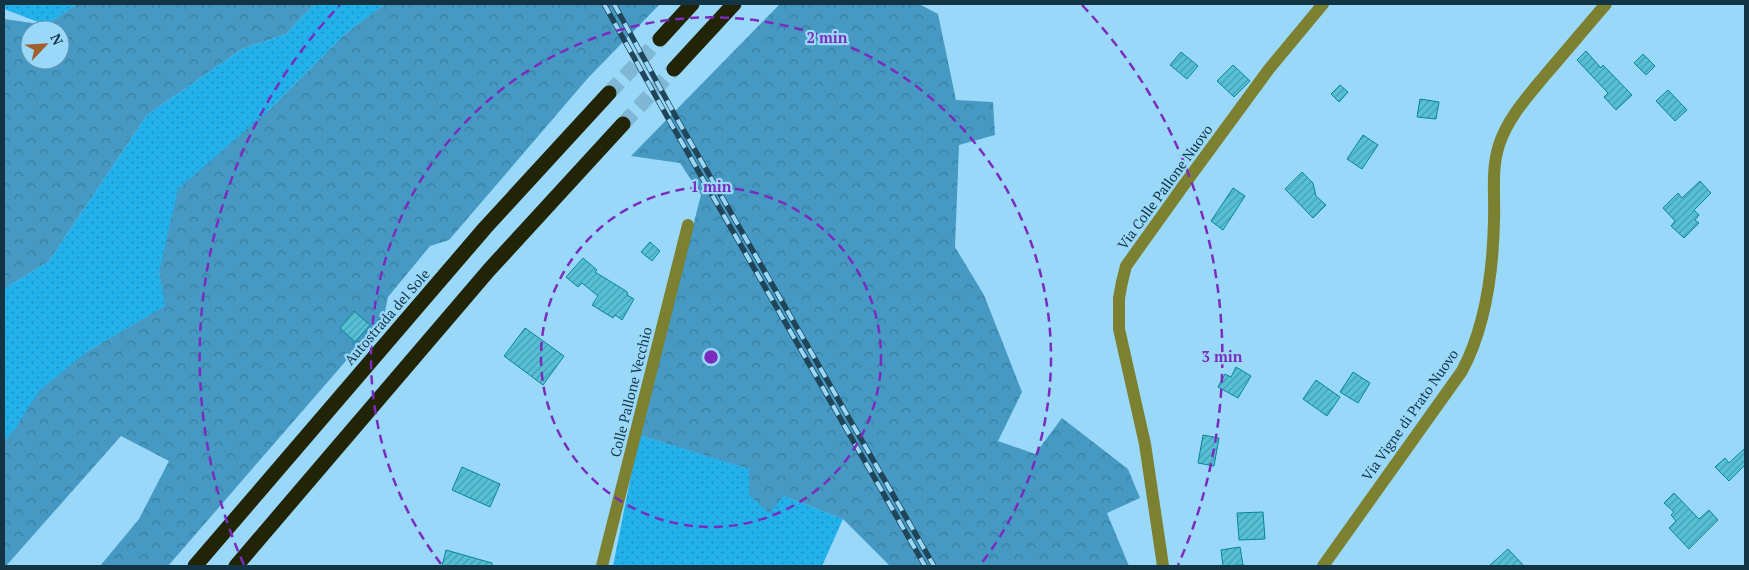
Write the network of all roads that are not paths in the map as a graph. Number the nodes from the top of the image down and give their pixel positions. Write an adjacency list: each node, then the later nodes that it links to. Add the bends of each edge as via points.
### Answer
1 (692, 4): 5 (highway)
2 (734, 4): 6 (highway)
3 (1323, 4): 13 (street, Via Colle Pallone Nuovo, via 1269,69 1126,266 1119,298 1119,329 1145,444)
4 (1606, 4): 14 (street, Via Vigne di Prato Nuovo, via 1520,106 1500,144 1494,166 1494,240 1489,282 1477,337 1468,360)
5 (660, 39)
6 (674, 69)
7 (609, 93): 10 (highway, Autostrada del Sole, via 485,228)
8 (623, 124): 11 (highway, via 489,270)
9 (688, 225): 12 (street, Colle Pallone Vecchio)
10 (195, 566)
11 (236, 566)
12 (602, 566)
13 (1163, 566)
14 (1323, 566)

